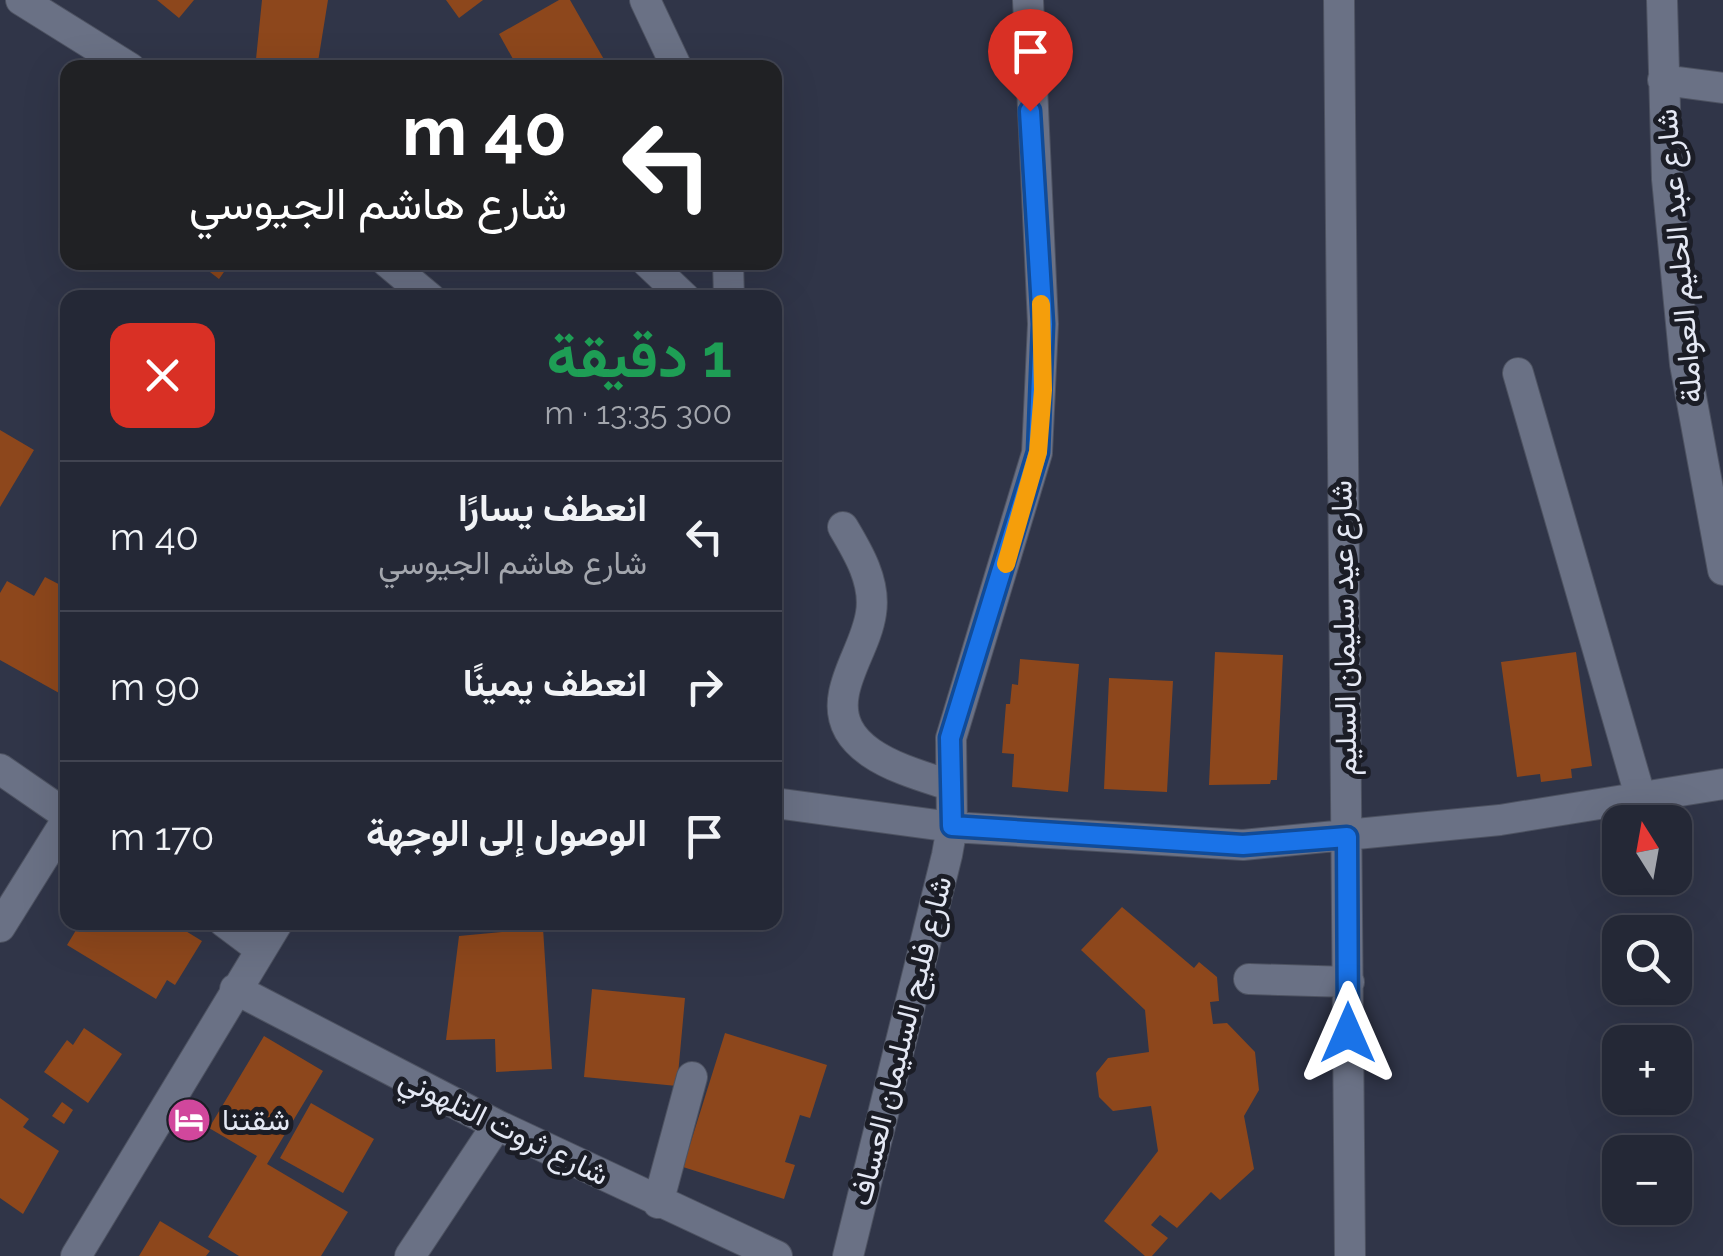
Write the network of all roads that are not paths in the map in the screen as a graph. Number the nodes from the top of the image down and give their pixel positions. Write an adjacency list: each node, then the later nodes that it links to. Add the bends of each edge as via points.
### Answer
1 (21, 0): 6 (street)
2 (645, 0): 7 (street)
3 (1028, 0): 19 (street, شارع فليح السليمان العساف, via 1043,324 1038,452 950,738)
4 (1339, 0): 25 (street, شارع عيد سليمان السليم)
5 (1662, 0): 8 (street, شارع عبد الحليم العواملة)
6 (117, 60)
7 (673, 60)
8 (1663, 80): 9 (street); 16 (street, شارع عبد الحليم العواملة, via 1684,364)
9 (1723, 88)
10 (397, 270): 12 (street)
11 (655, 270): 13 (street)
12 (420, 290)
13 (677, 290)
14 (1518, 373): 20 (street)
15 (843, 527): 19 (street, via 871,587 872,612 844,693 846,725 863,750)
16 (1723, 570)
17 (0, 769): 22 (street)
18 (1723, 784): 20 (street)
19 (949, 786): 23 (street, شارع فليح السليمان العساف)
20 (1642, 799): 25 (street)
21 (782, 804): 23 (street)
22 (60, 811)
23 (952, 826): 25 (street, via 1243,845); 39 (street, شارع فليح السليمان العساف)
24 (60, 830): 26 (street)
25 (1347, 837): 31 (street, شارع عيد سليمان السليم)
26 (0, 927)
27 (235, 930): 29 (street)
28 (273, 930): 29 (street)
29 (260, 949): 32 (street)
30 (1249, 979): 31 (street)
31 (1348, 982): 40 (street, شارع عيد سليمان السليم)
32 (235, 989): 34 (street, شارع ثروت التلهوني); 36 (street)
33 (692, 1077): 35 (street)
34 (496, 1125): 35 (street, شارع ثروت التلهوني); 37 (street)
35 (658, 1203): 38 (street, شارع ثروت التلهوني)
36 (76, 1256)
37 (410, 1256)
38 (776, 1256)
39 (848, 1256)
40 (1350, 1256)

